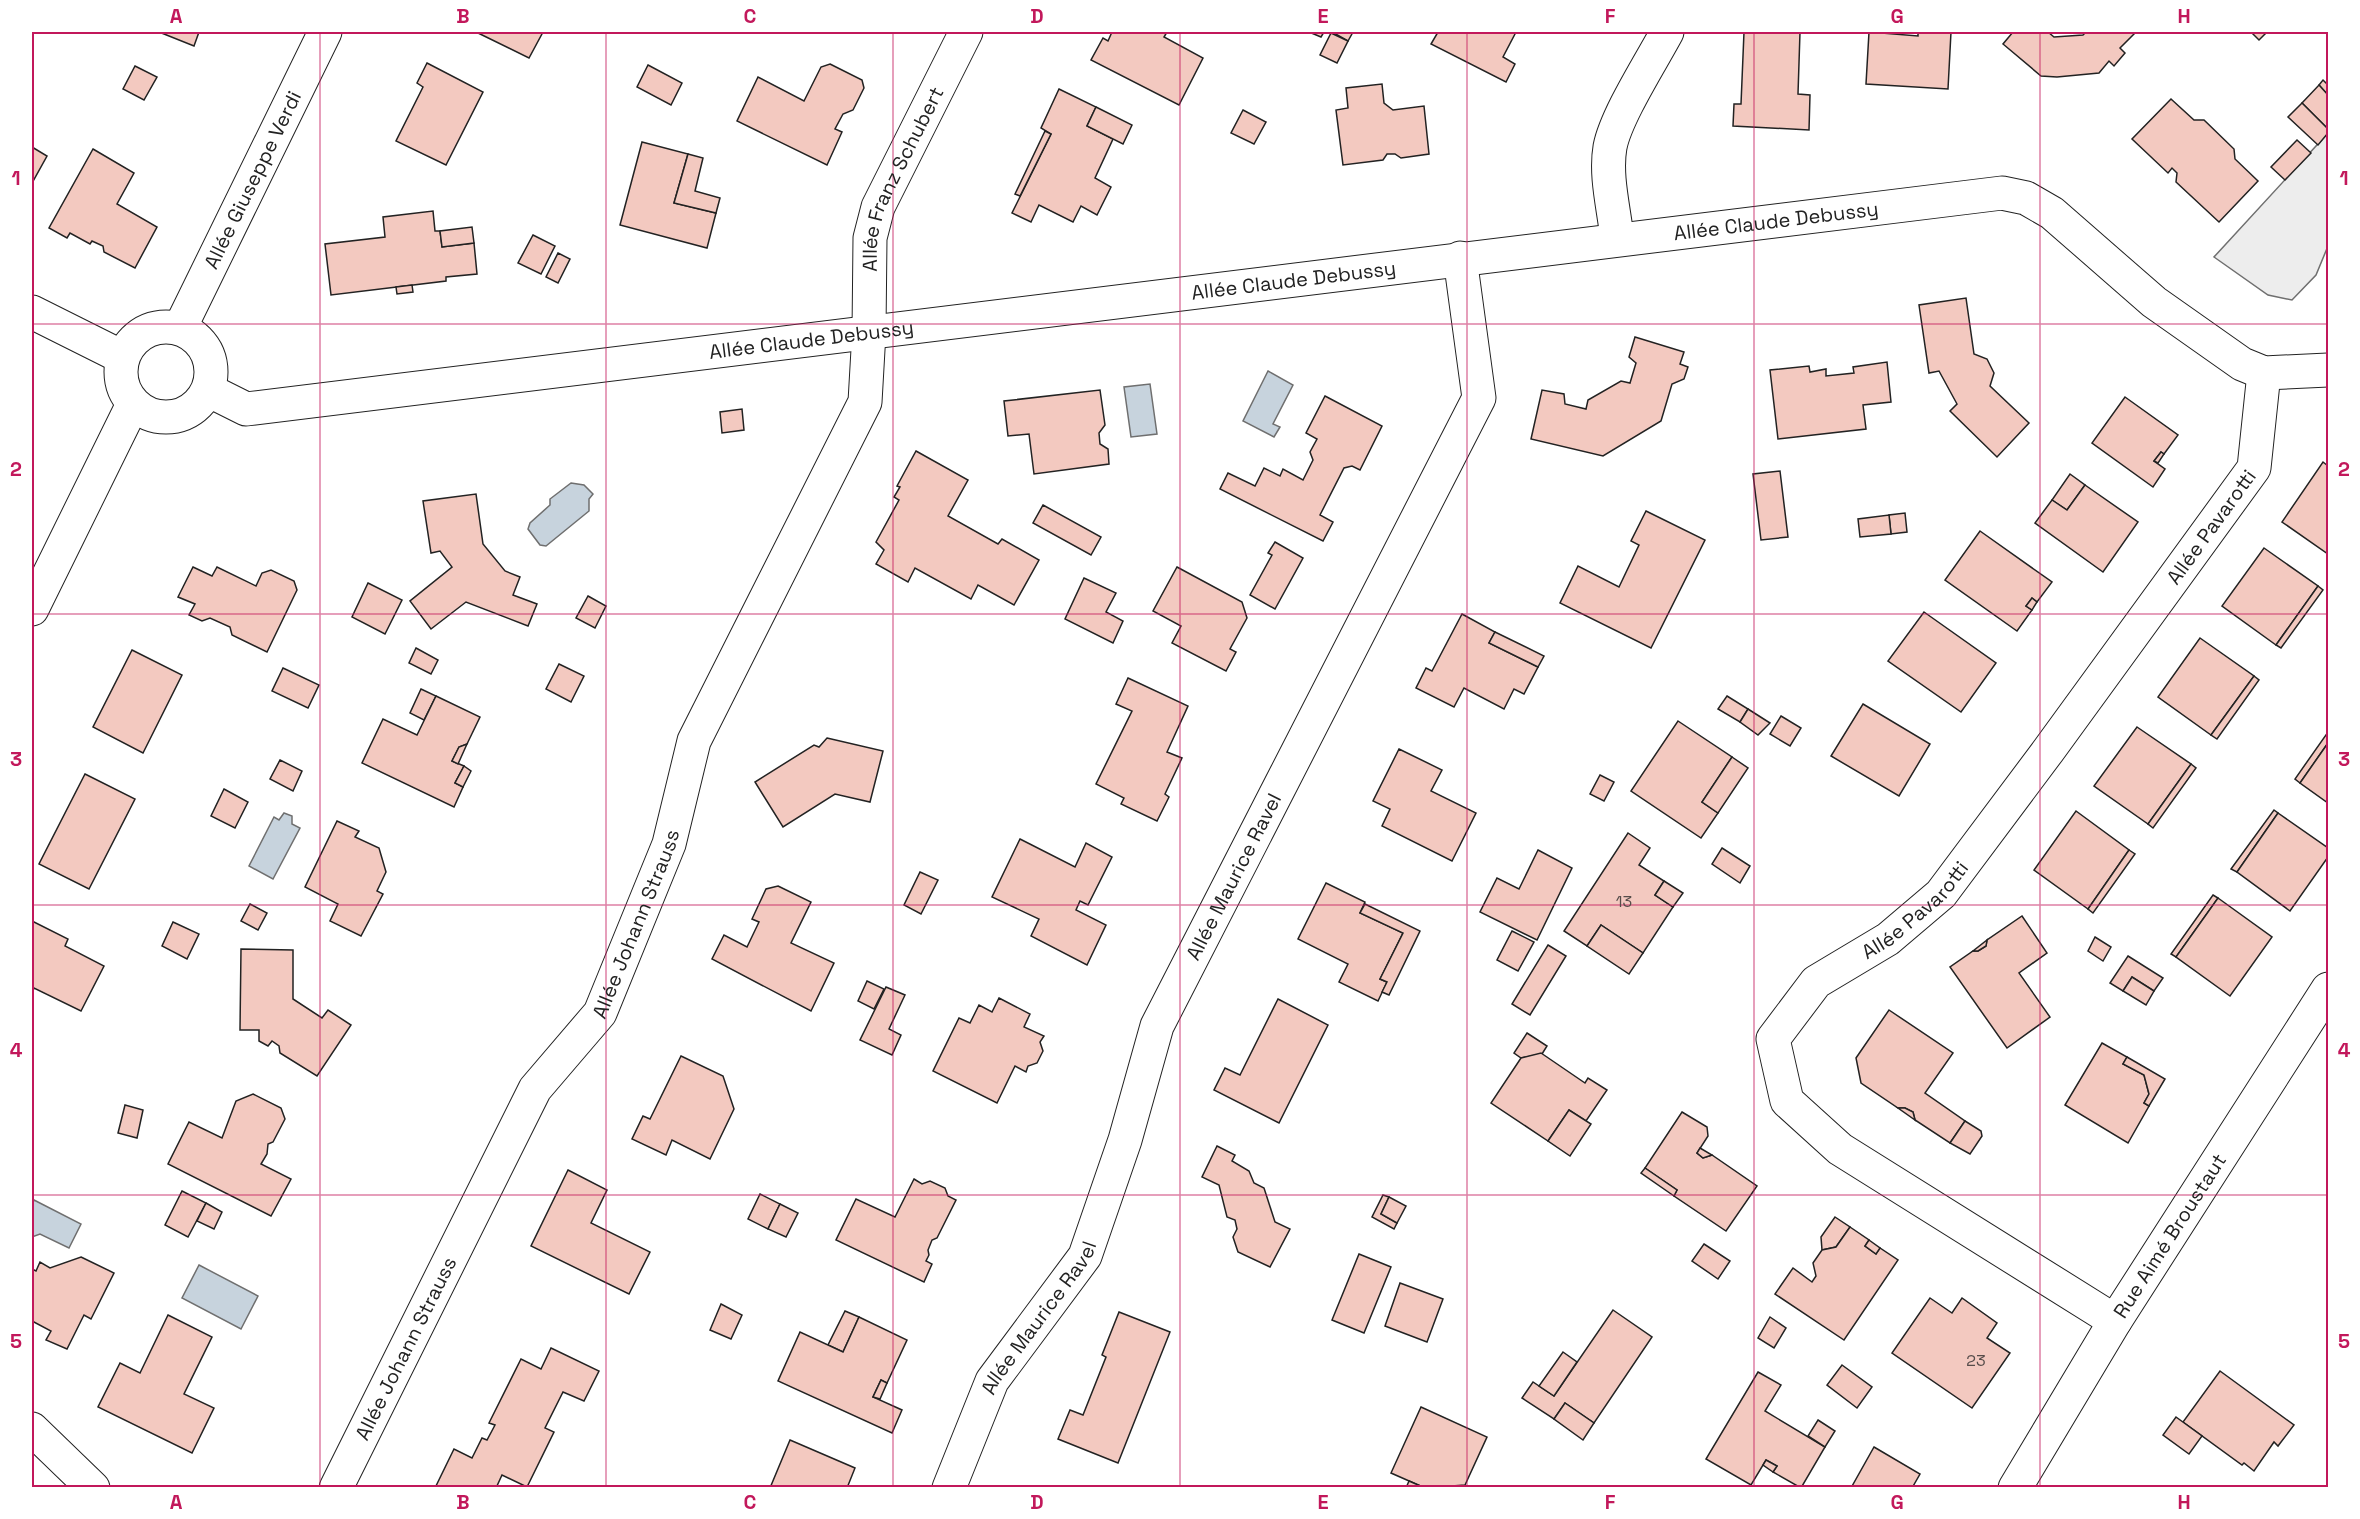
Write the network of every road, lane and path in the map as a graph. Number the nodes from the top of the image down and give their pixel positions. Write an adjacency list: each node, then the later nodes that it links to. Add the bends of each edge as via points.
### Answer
1 (325, 32): 7 (street, Allée Giuseppe Verdi)
2 (966, 32): 8 (street, Allée Franz Schubert, via 878,207 870,238)
3 (1667, 32): 4 (street, via 1610,146)
4 (1617, 238): 5 (street, Allée Claude Debussy); 11 (street, Allée Claude Debussy, via 2002,193 2026,198 2052,213 2154,302 2242,364)
5 (1460, 258): 8 (street, Allée Claude Debussy); 20 (street, Allée Maurice Ravel, via 1479,398 1157,1026 1125,1140 1085,1256 992,1381)
6 (32, 312): 9 (street)
7 (180, 328): 9 (street, via 162,326 145,331 131,341); 12 (street, via 196,338 207,352 212,371)
8 (869, 333): 12 (street, Allée Claude Debussy, via 246,409); 19 (street, Allée Johann Strauss, via 865,402 694,741 669,844 600,1013 535,1089)
9 (122, 357): 13 (street, via 124,391)
10 (2328, 370): 11 (street, Allée Claude Debussy)
11 (2264, 373): 16 (street, Allée Pavarotti, via 2254,468 2048,751 1941,894 1888,939 1816,982 1773,1039 1787,1101 1840,1149)
12 (208, 390): 13 (street, via 197,405 181,415 165,417)
13 (134, 404): 14 (street)
14 (32, 609)
15 (2328, 989): 16 (street, Rue Aimé Broustaut)
16 (2115, 1321): 21 (street, Rue Aimé Broustaut)
17 (32, 1429): 18 (street)
18 (93, 1488)
19 (336, 1488)
20 (949, 1488)
21 (2014, 1488)

